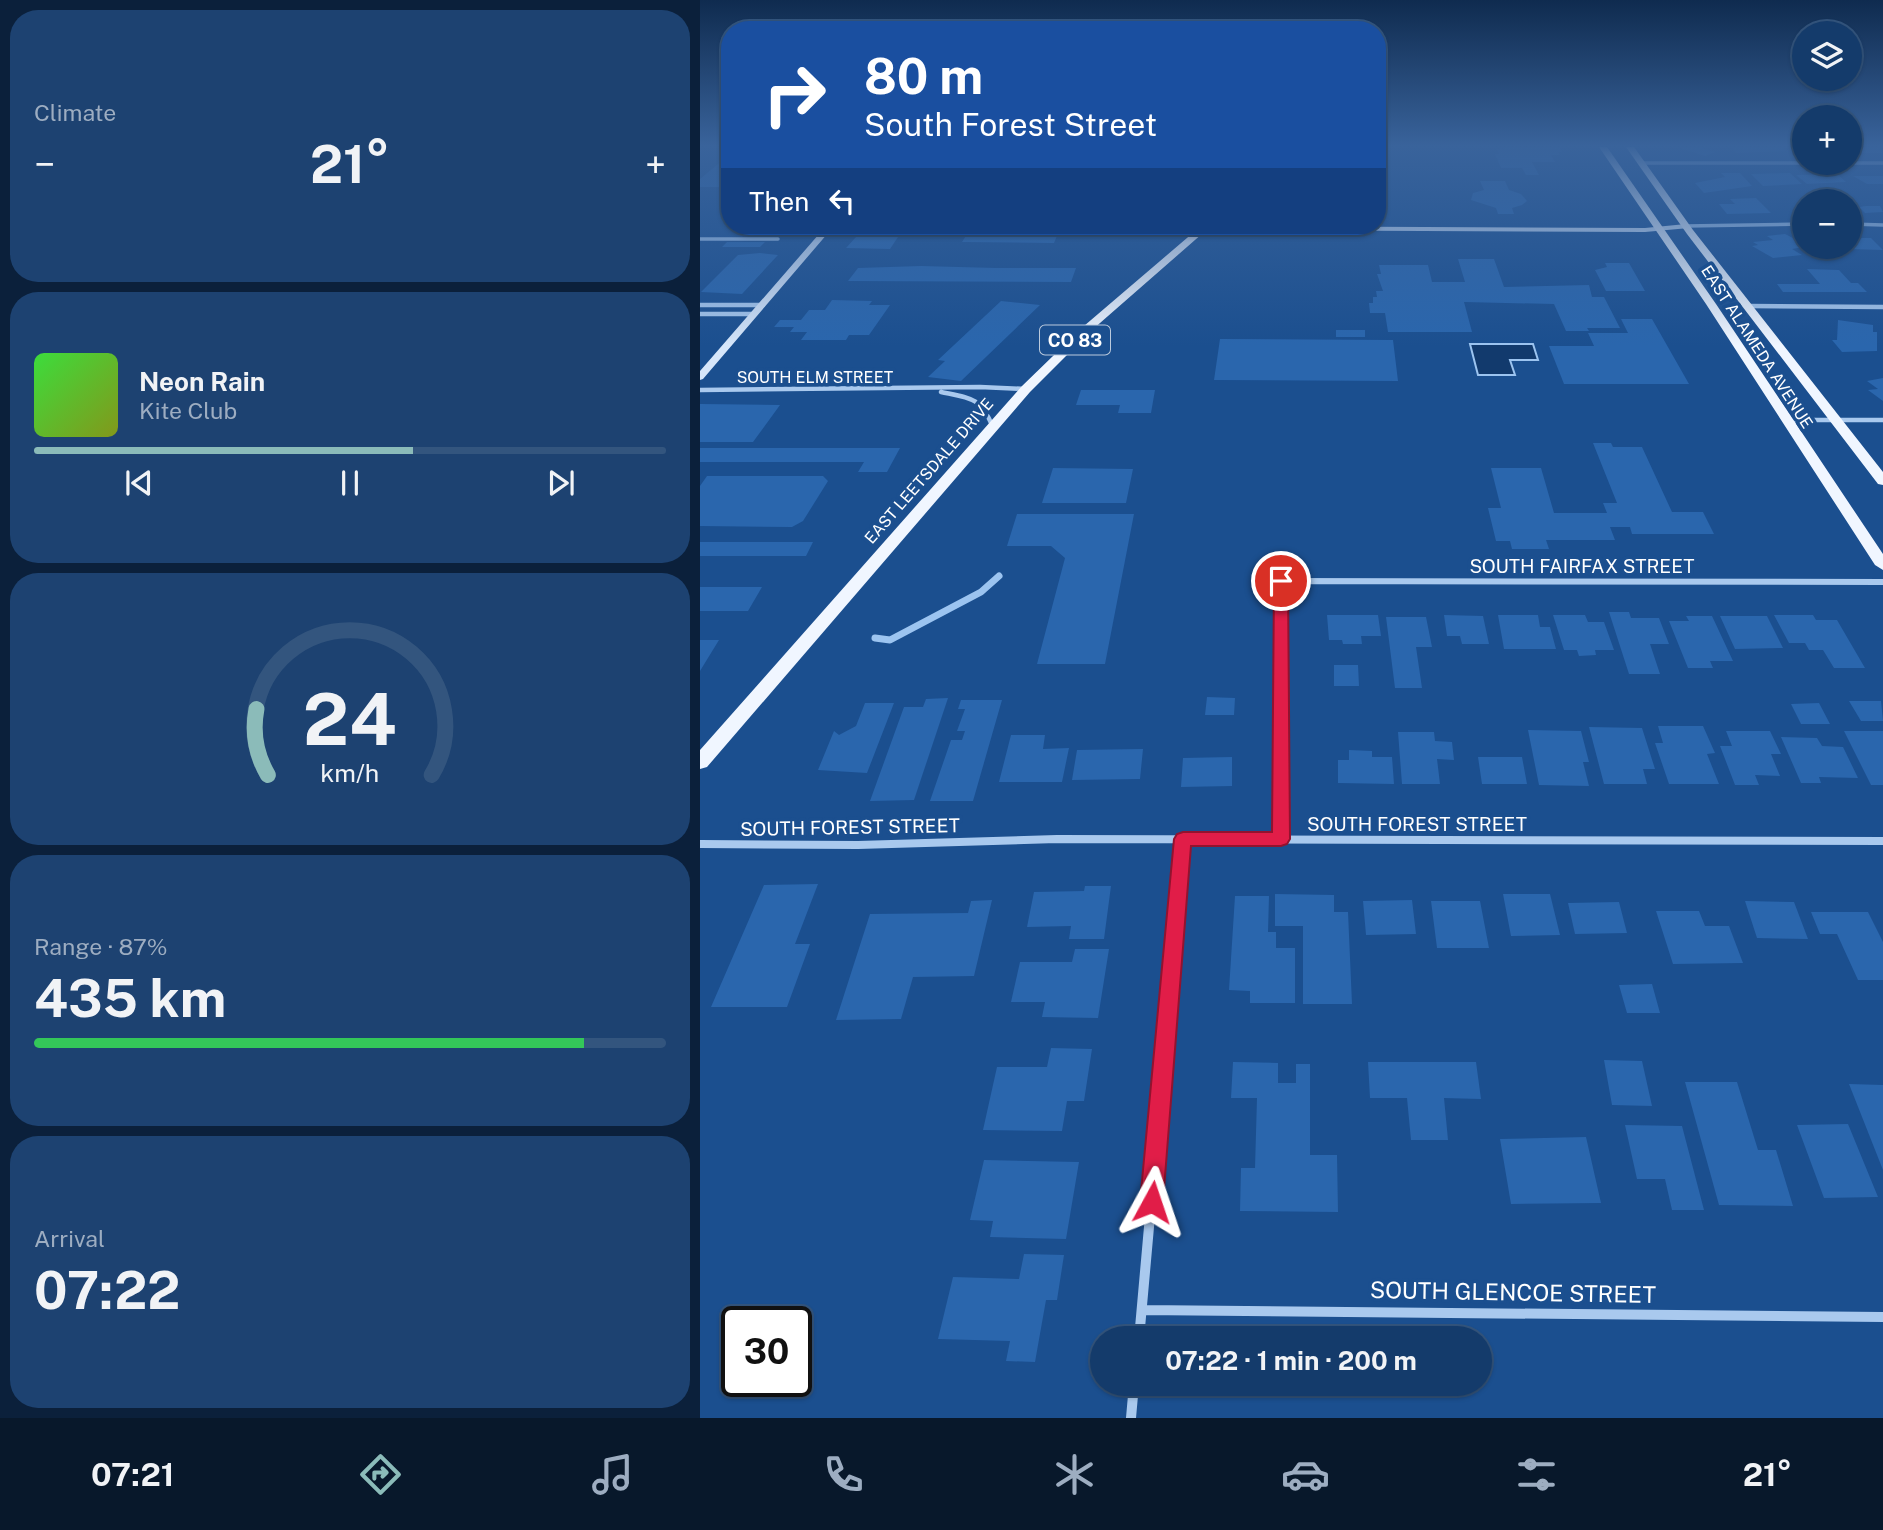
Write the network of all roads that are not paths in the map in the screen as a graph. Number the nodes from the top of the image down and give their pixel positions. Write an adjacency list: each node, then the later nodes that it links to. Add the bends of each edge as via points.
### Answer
1 (1650, 213): 8 (main road, EAST ALAMEDA AVENUE)
2 (1677, 213): 6 (main road, EAST ALAMEDA AVENUE)
3 (1792, 224): 6 (street)
4 (1862, 224): 5 (street)
5 (1883, 225)
6 (1686, 226): 8 (street); 15 (main road, EAST ALAMEDA AVENUE)
7 (1386, 228): 8 (street)
8 (1661, 229): 23 (main road, EAST ALAMEDA AVENUE)
9 (822, 235): 14 (street)
10 (1196, 235): 20 (main road, EAST LEETSDALE DRIVE / CO 83, via 1088,328)
11 (700, 239): 12 (street)
12 (778, 239)
13 (700, 305): 14 (street)
14 (763, 305): 18 (street)
15 (1749, 306): 16 (street); 24 (main road, EAST ALAMEDA AVENUE)
16 (1883, 307)
17 (700, 314): 18 (street)
18 (755, 314): 19 (street)
19 (700, 377)
20 (1026, 389): 22 (street, SOUTH ELM STREET); 26 (main road, EAST LEETSDALE DRIVE / CO 83)
21 (700, 390): 22 (street, SOUTH ELM STREET)
22 (930, 390): 26 (street, SOUTH ELM STREET, via 978,400)
23 (1787, 420): 24 (street); 28 (main road, EAST ALAMEDA AVENUE)
24 (1836, 420): 25 (street); 27 (main road, EAST ALAMEDA AVENUE)
25 (1883, 420)
26 (993, 427): 30 (main road, EAST LEETSDALE DRIVE / CO 83)
27 (1883, 481)
28 (1883, 565)
29 (1883, 582): 32 (street, SOUTH FAIRFAX STREET, via 1281,581)
30 (700, 762)
31 (1183, 839): 32 (street, SOUTH FOREST STREET); 34 (street, SOUTH FOREST STREET); 35 (street)
32 (1281, 839): 33 (street, SOUTH FOREST STREET)
33 (1883, 841)
34 (700, 844)
35 (1142, 1310): 36 (street, SOUTH GLENCOE STREET); 37 (street)
36 (1883, 1317)
37 (1140, 1326)
38 (1133, 1396): 39 (street)
39 (1131, 1418)

